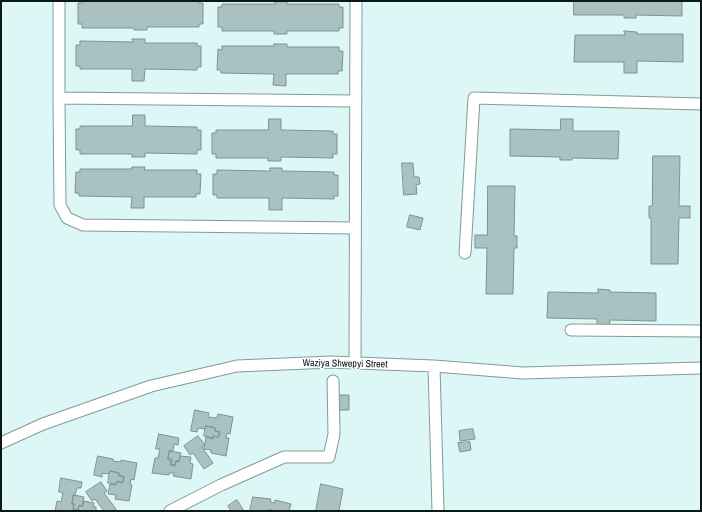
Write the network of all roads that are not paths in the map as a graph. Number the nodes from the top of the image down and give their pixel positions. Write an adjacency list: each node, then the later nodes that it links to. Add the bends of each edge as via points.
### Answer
1 (59, 1): 3 (street)
2 (356, 1): 4 (street)
3 (59, 98): 4 (street); 6 (street, via 60,205 67,218 77,223)
4 (356, 101): 6 (street)
5 (701, 104): 7 (street, via 474,98)
6 (355, 228): 10 (street)
7 (465, 253)
8 (571, 330): 9 (street)
9 (701, 331)
10 (355, 363): 11 (street, Waziya Shwepyi Street); 14 (street, Waziya Shwepyi Street, via 237,366 151,386 43,424)
11 (434, 366): 12 (street, Waziya Shwepyi Street, via 523,373); 16 (street)
12 (701, 368)
13 (333, 380): 15 (street, via 334,434 329,457 284,457 221,484)
14 (1, 442)
15 (170, 511)
16 (438, 511)

